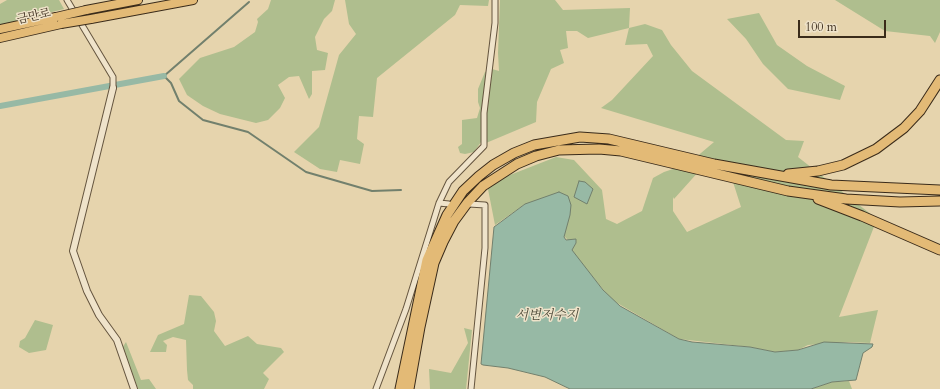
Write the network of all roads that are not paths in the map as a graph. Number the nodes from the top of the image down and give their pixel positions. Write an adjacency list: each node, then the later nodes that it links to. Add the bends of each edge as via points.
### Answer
1 (67, 0): 9 (street, via 113,77)
2 (138, 0): 5 (highway, 금만로, bridge, via 86,10)
3 (193, 0): 5 (highway, 금만로, bridge, via 91,19)
4 (495, 0): 14 (street, via 484,113 484,146 449,182)
5 (59, 20): 6 (highway, 금만로); 7 (highway, 금만로)
6 (0, 30)
7 (0, 38)
8 (940, 80): 10 (highway, via 920,112 904,128 861,157 843,165 818,171 793,174)
9 (113, 88): 20 (street, via 73,251 87,291 99,315 117,340)
10 (760, 173): 11 (highway, via 831,185); 19 (highway, via 609,139 580,137 534,145 500,161 464,191 447,214 436,236 428,260)
11 (940, 190)
12 (788, 191): 13 (highway, via 846,199); 17 (highway, via 823,201); 18 (highway, via 621,151 559,150 517,164 483,186 454,221 443,242 434,263 427,293)
13 (940, 202)
14 (439, 203): 15 (street); 21 (street, via 406,309)
15 (450, 204)
16 (468, 204): 26 (street, via 485,205 485,248)
17 (940, 250)
18 (414, 368): 24 (highway); 25 (highway)
19 (404, 371): 22 (highway); 23 (highway)
20 (134, 389)
21 (376, 389)
22 (396, 389)
23 (400, 389)
24 (409, 389)
25 (414, 389)
26 (470, 389)

